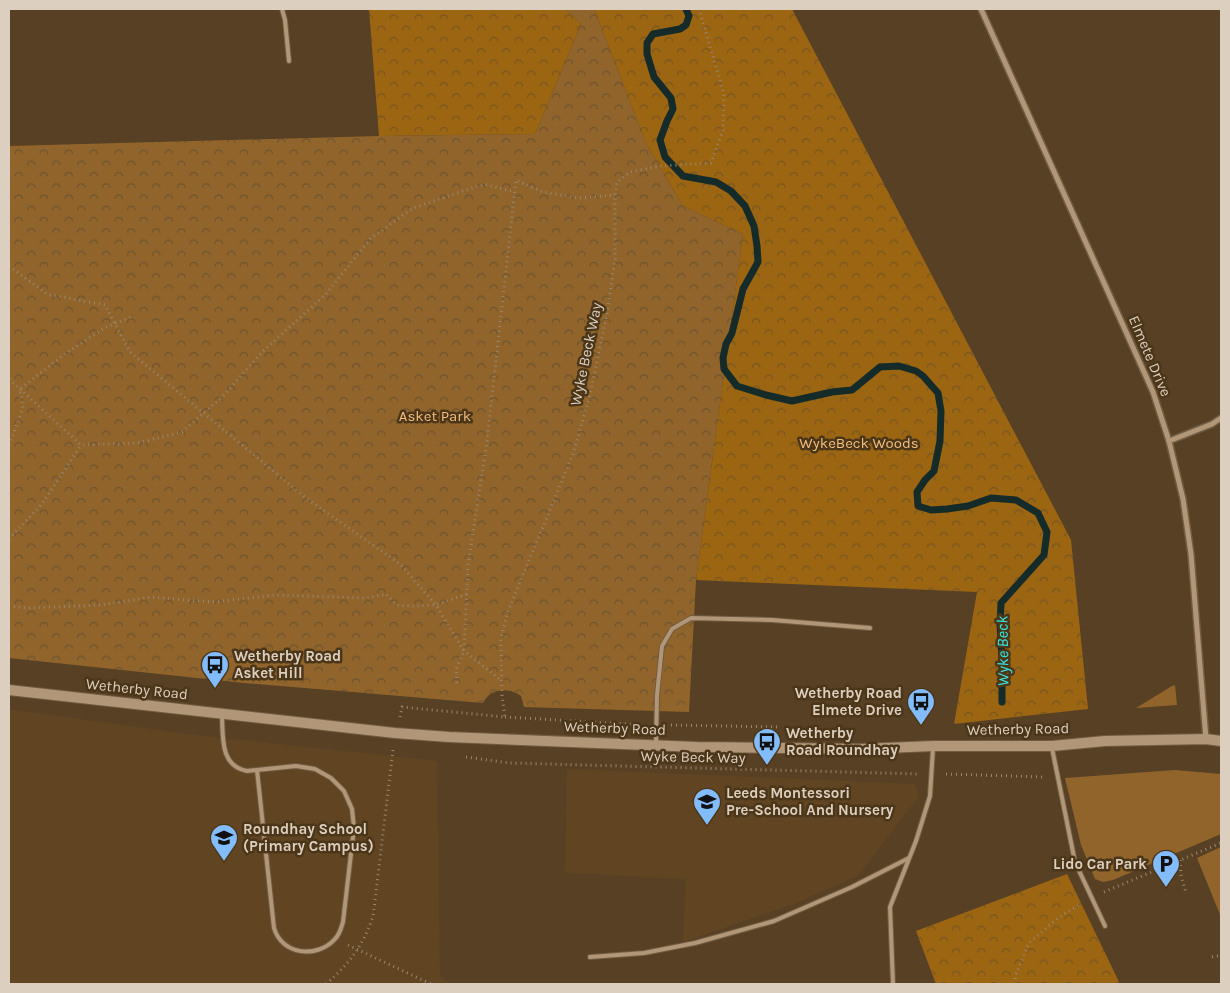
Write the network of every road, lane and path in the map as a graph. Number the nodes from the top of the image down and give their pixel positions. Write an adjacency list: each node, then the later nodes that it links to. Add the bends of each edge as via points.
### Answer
1 (282, 9): 4 (lane)
2 (700, 9): 6 (path, Wyke Beck Way, via 724,94 723,130 711,163 661,166 630,172 617,182)
3 (981, 9): 14 (street, Elmete Drive, via 1150,383)
4 (289, 61)
5 (515, 192): 6 (path, via 516,180 542,192 579,198); 12 (path, via 484,184 413,208 370,239 326,294 263,351 224,396); 18 (path)
6 (615, 195): 23 (path, Wyke Beck Way, via 615,260 590,395 573,454 508,611 501,638)
7 (9, 266): 9 (path, via 47,294 105,305)
8 (131, 317): 9 (path)
9 (115, 323): 11 (path, via 62,356); 12 (path, via 130,352)
10 (9, 379): 11 (path)
11 (20, 389): 15 (path, via 23,408); 16 (path)
12 (204, 413): 16 (path, via 182,432 138,443); 19 (path, via 306,498 400,564)
13 (1221, 418): 14 (street)
14 (1169, 441): 28 (street, Elmete Drive, via 1183,498 1191,554)
15 (9, 445)
16 (81, 445): 17 (path, via 42,504)
17 (9, 539)
18 (467, 594): 19 (path); 22 (path)
19 (436, 605): 20 (path, via 397,605 386,594 367,598 276,595 212,602 152,597 101,604); 22 (path)
20 (9, 606)
21 (870, 628): 30 (lane, via 772,620 691,618 672,629 662,646)
22 (464, 651): 23 (path); 24 (path, via 456,669)
23 (502, 681): 27 (path, Wyke Beck Way, via 504,716 402,707)
24 (457, 683)
25 (9, 690): 26 (street, Wetherby Road)
26 (222, 714): 27 (street, Wetherby Road); 34 (lane, via 225,754 240,769)
27 (395, 733): 30 (street, Wetherby Road); 44 (path, via 373,917)
28 (1206, 739): 29 (street, Wetherby Road); 32 (street, Wetherby Road, via 1105,741)
29 (1221, 741)
30 (656, 745): 31 (street, Wetherby Road, via 861,749)
31 (933, 746): 32 (street, Wetherby Road); 35 (lane)
32 (1052, 746): 36 (lane)
33 (457, 756): 35 (path, Wyke Beck Way, via 510,763)
34 (257, 770): 43 (lane, via 276,935 287,947 302,951 320,949); 43 (lane, via 296,766 315,769 331,778 348,800 354,828 343,922)
35 (931, 774): 36 (path, Wyke Beck Way); 38 (lane, via 930,796)
36 (1057, 777): 41 (lane, via 1075,862)
37 (1221, 843): 39 (path)
38 (909, 858): 46 (lane, via 774,921 644,954); 50 (lane, via 890,906)
39 (1180, 860): 40 (path); 41 (path)
40 (1186, 893)
41 (1092, 896): 42 (lane); 51 (path, via 1058,918 1029,943 1015,976)
42 (1105, 926)
43 (336, 939): 44 (path)
44 (359, 950): 48 (path); 49 (path)
45 (1221, 955): 47 (path)
46 (590, 957)
47 (1212, 957)
48 (326, 984)
49 (431, 984)
50 (893, 984)
51 (1015, 984)

